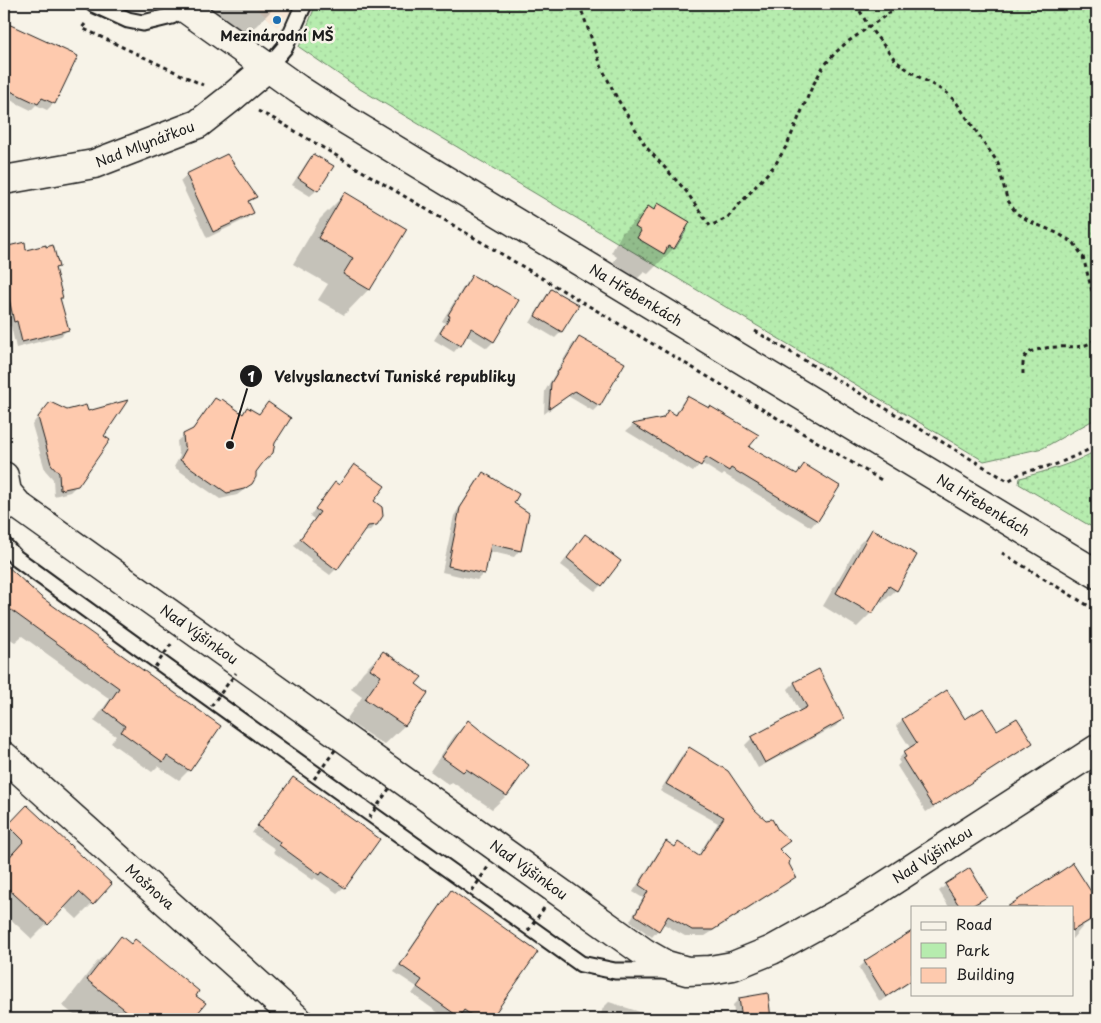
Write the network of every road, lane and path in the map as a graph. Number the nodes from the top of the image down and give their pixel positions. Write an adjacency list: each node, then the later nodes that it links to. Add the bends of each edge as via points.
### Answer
1 (304, 4): 8 (lane, via 285,47)
2 (580, 4): 7 (path, via 602,68 617,98 646,147 686,191 710,226 727,218 774,165 787,145 823,67 846,43)
3 (856, 4): 7 (path)
4 (902, 4): 7 (path)
5 (181, 5): 6 (lane, Na Hřebenkách, via 172,16 143,23); 8 (street, Na Hřebenkách)
6 (98, 6): 9 (path, via 82,28)
7 (869, 27): 11 (path, via 897,62 956,102 998,163 1007,199 1016,213 1074,243 1083,257)
8 (268, 67): 9 (street, Nad Mlynářkou); 20 (street, Na Hřebenkách, via 346,120)
9 (231, 98): 10 (street, Nad Mlynářkou, via 198,124 94,164); 16 (path, via 278,121)
10 (4, 180)
11 (1097, 310)
12 (1097, 337): 13 (path, via 1087,346 1034,350 1023,362)
13 (1023, 374)
14 (1097, 444): 15 (path, via 1058,464 1020,473)
15 (1008, 481)
16 (884, 482)
17 (5, 486): 36 (street, Nad Výšinkou, via 27,512 645,953 666,965)
18 (4, 545): 36 (lane, via 16,558 185,682 581,964 615,971)
19 (1000, 552): 21 (path)
20 (1097, 574)
21 (1097, 611)
22 (172, 643): 23 (path, bridge)
23 (155, 667)
24 (236, 673): 25 (path, bridge)
25 (211, 706)
26 (1097, 749): 36 (street, Nad Výšinkou, via 866,898 772,950 733,966)
27 (335, 750): 29 (path, bridge)
28 (4, 756): 37 (street, Mošnova)
29 (314, 779)
30 (389, 789): 31 (path, bridge)
31 (369, 818)
32 (488, 867): 33 (path, bridge)
33 (472, 891)
34 (544, 908): 35 (path, bridge)
35 (528, 931)
36 (687, 971)
37 (297, 1019)

